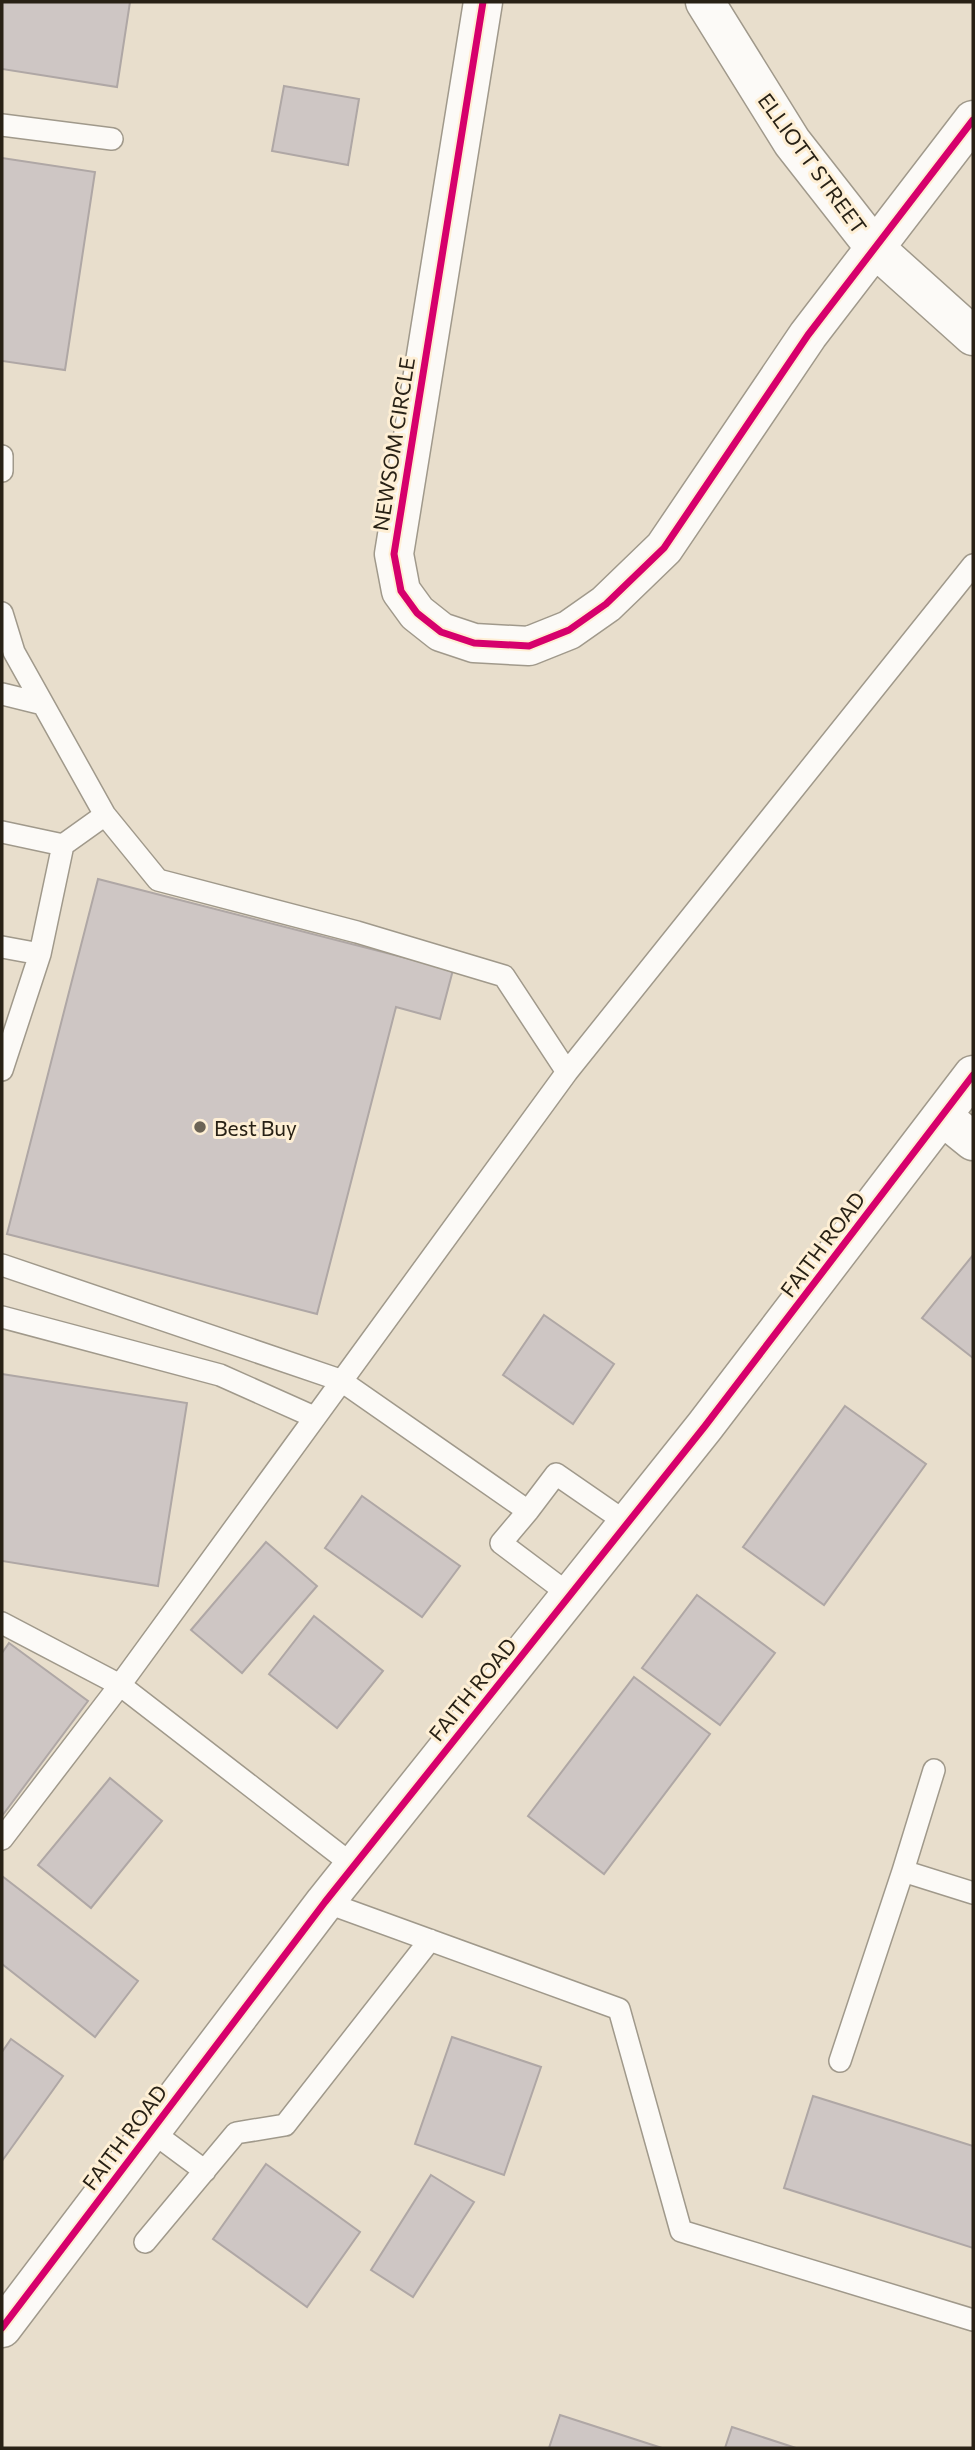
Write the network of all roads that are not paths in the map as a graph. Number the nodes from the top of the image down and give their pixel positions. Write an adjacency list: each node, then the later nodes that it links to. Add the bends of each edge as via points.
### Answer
1 (483, 2): 6 (street, NEWSOM CIRCLE, via 394,554 401,592 417,613 441,632 474,643 529,646 569,630 606,604 664,548 808,335)
2 (705, 2): 6 (street, ELLIOTT STREET, via 792,142)
3 (973, 120): 6 (street, NEWSOM CIRCLE)
4 (2, 125): 5 (lane)
5 (111, 139)
6 (875, 248): 7 (street, ELLIOTT STREET)
7 (973, 336)
8 (2, 456): 9 (lane)
9 (2, 471)
10 (973, 565): 20 (lane)
11 (2, 613): 13 (lane, via 14,652)
12 (2, 694): 13 (lane)
13 (43, 704): 14 (lane)
14 (106, 815): 16 (lane); 20 (lane, via 158,880 504,976)
15 (2, 832): 16 (lane)
16 (63, 845): 18 (lane)
17 (2, 947): 18 (lane)
18 (40, 954): 19 (lane)
19 (2, 1070)
20 (567, 1072): 26 (lane)
21 (973, 1075): 22 (street, FAITH ROAD)
22 (942, 1116): 23 (street); 29 (street, FAITH ROAD)
23 (973, 1141)
24 (2, 1265): 26 (lane)
25 (2, 1317): 27 (lane, via 220,1375)
26 (340, 1380): 27 (lane); 28 (lane)
27 (314, 1417): 32 (lane)
28 (528, 1511): 29 (lane, via 556,1474); 30 (lane, via 501,1544)
29 (627, 1523): 30 (street, FAITH ROAD)
30 (570, 1595): 35 (street, FAITH ROAD)
31 (2, 1623): 32 (lane)
32 (120, 1685): 34 (lane); 35 (lane)
33 (934, 1770): 36 (lane)
34 (2, 1839)
35 (354, 1866): 38 (street, FAITH ROAD)
36 (903, 1871): 37 (lane); 40 (lane)
37 (973, 1894)
38 (325, 1902): 39 (lane); 41 (street, FAITH ROAD)
39 (430, 1940): 42 (lane, via 285,2125 236,2133); 44 (lane, via 619,2009 681,2231)
40 (839, 2061)
41 (152, 2131): 42 (lane); 45 (street, FAITH ROAD)
42 (205, 2171): 43 (lane)
43 (145, 2242)
44 (973, 2320)
45 (2, 2328)

